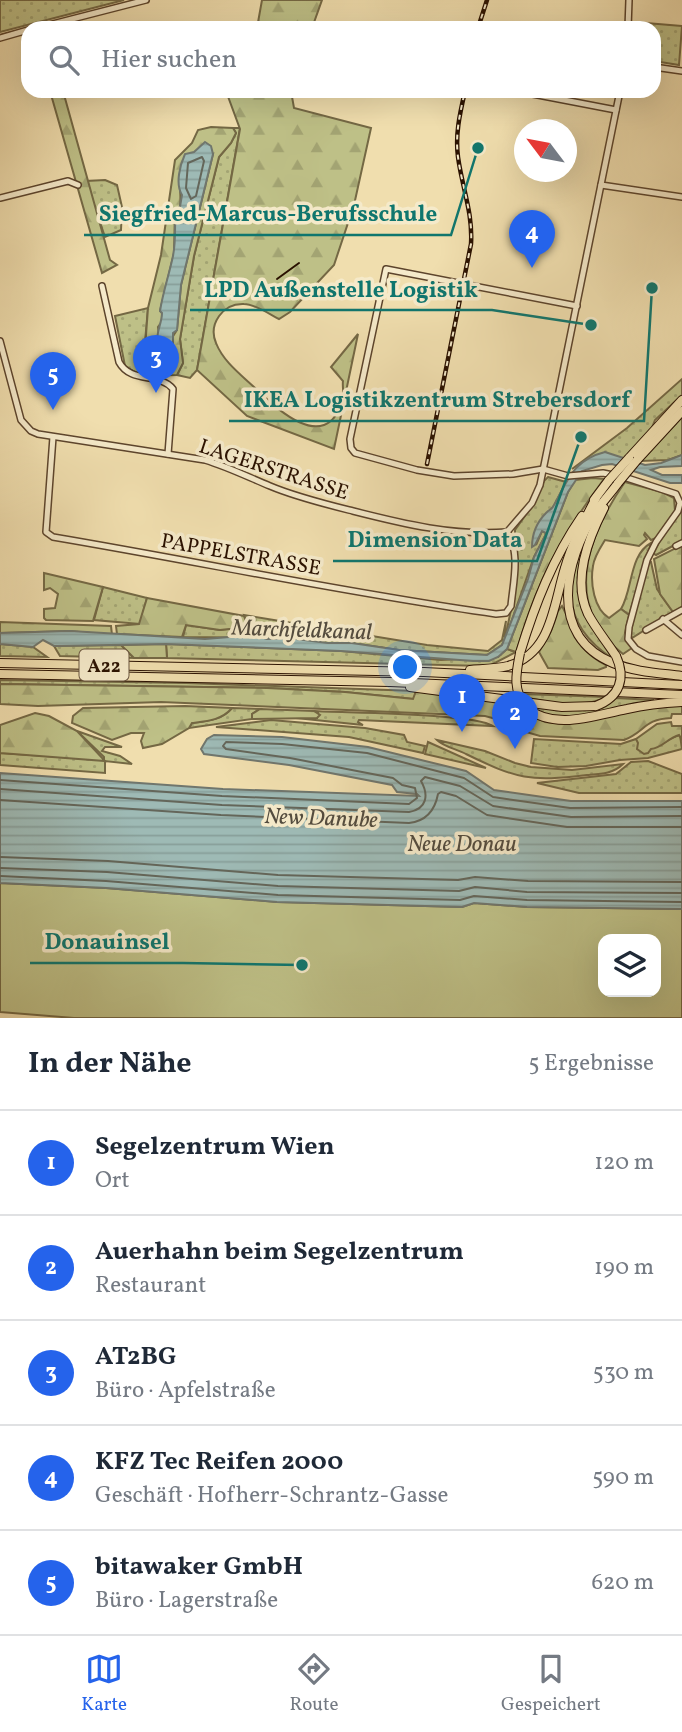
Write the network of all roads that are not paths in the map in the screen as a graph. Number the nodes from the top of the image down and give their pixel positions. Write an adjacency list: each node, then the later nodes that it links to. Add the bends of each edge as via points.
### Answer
1 (146, 0): 3 (street)
2 (629, 0): 4 (street)
3 (64, 21)
4 (628, 21)
5 (21, 32): 6 (street)
6 (0, 38)
7 (661, 68): 8 (street)
8 (682, 71)
9 (553, 98): 11 (street)
10 (619, 98): 11 (street)
11 (616, 110): 13 (street)
12 (78, 185): 15 (street, via 68,181)
13 (601, 185): 14 (street); 17 (street)
14 (682, 197)
15 (0, 198)
16 (102, 286): 22 (street, via 123,369 173,389)
17 (577, 306): 24 (street); 24 (street, via 386,269 349,439 355,453 417,470 471,476)
18 (0, 341): 21 (street, LAGERSTRASSE, via 21,420 31,431)
19 (682, 400): 23 (highway)
20 (682, 411): 23 (highway)
21 (53, 437): 22 (street, LAGERSTRASSE); 28 (street, PAPPELSTRASSE, via 46,532 53,537 262,576 506,613 511,606 514,556)
22 (168, 454): 28 (street, LAGERSTRASSE, via 205,460 271,487 393,521 477,534)
23 (633, 459): 25 (highway, bridge)
24 (543, 469): 28 (street, via 532,503); 33 (street, via 568,476 603,473 678,497 678,511 647,560 628,639 648,656)
25 (614, 481): 26 (highway); 27 (highway)
26 (611, 493): 37 (highway, via 589,525 572,564 567,593 572,620 585,643 608,661); 38 (highway, bridge, via 588,545 581,583 589,616 621,671 619,688 611,699 596,706 562,707)
27 (596, 498): 35 (highway, via 573,544 549,628 538,647 508,666); 41 (highway, bridge, via 555,561 534,607 520,653 516,685 520,700 541,716 563,720)
28 (507, 531)
29 (682, 610): 30 (street)
30 (663, 619): 31 (street); 32 (street)
31 (646, 630)
32 (682, 635)
33 (682, 662)
34 (0, 663): 35 (highway, A22)
35 (437, 673): 39 (highway, A22)
36 (0, 674): 38 (highway, A22)
37 (682, 676)
38 (390, 682): 40 (highway, A22)
39 (682, 685)
40 (682, 695)
41 (682, 702)

